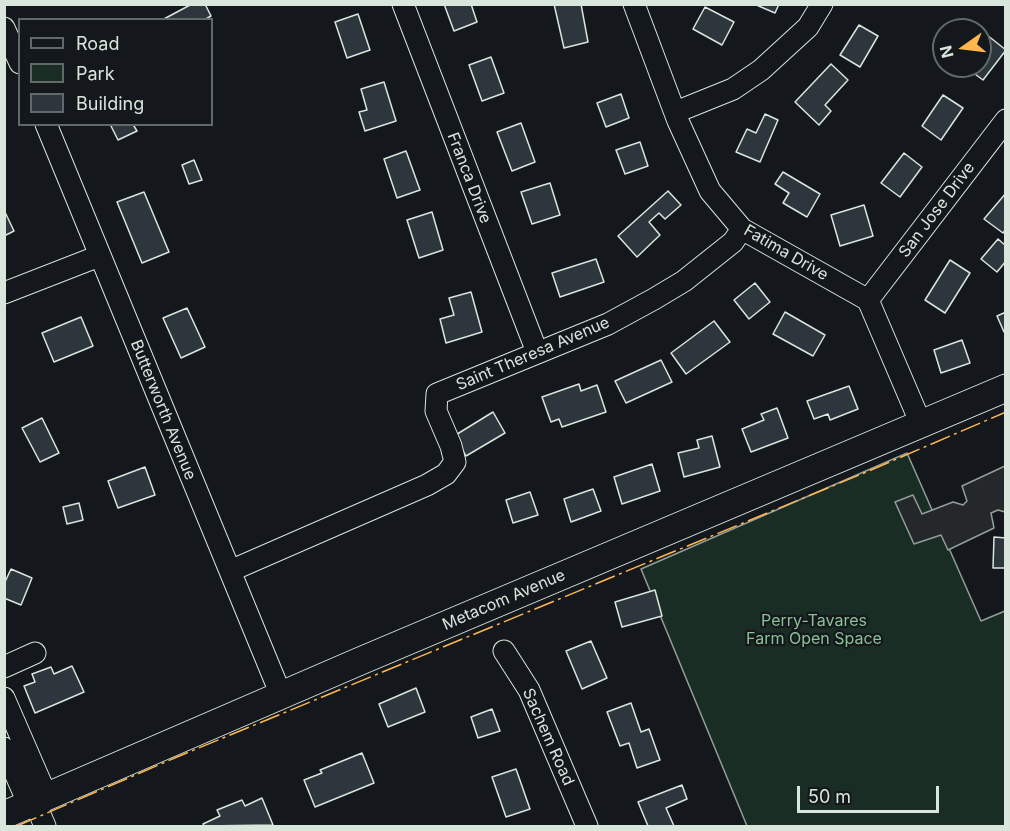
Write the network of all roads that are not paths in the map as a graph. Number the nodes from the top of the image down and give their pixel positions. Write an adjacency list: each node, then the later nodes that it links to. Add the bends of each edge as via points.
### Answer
1 (402, 4): 13 (street, Franca Drive)
2 (634, 4): 6 (street, Fatima Drive)
3 (822, 4): 6 (street, via 808,27 761,70 733,88)
4 (5, 33): 5 (street)
5 (18, 59)
6 (676, 112): 9 (street, Fatima Drive, via 710,191)
7 (1005, 120): 12 (street, San Jose Drive)
8 (47, 126): 10 (street, Butterworth Avenue)
9 (742, 229): 12 (street, Fatima Drive); 13 (street, Saint Theresa Avenue, via 733,243 654,299 608,324)
10 (99, 256): 11 (street); 16 (street, Butterworth Avenue)
11 (4, 293)
12 (868, 300): 15 (street)
13 (537, 352): 16 (street, Saint Theresa Avenue, via 437,394 436,411 455,462 446,474)
14 (1005, 388): 15 (main road, Metacom Avenue)
15 (921, 424): 20 (main road, Metacom Avenue)
16 (230, 571): 20 (street, Butterworth Avenue)
17 (504, 651): 24 (street, Sachem Road, via 529,690)
18 (35, 653): 19 (street)
19 (4, 667)
20 (281, 695): 23 (main road, Metacom Avenue)
21 (6, 706): 23 (street)
22 (4, 748): 23 (street)
23 (32, 809)
24 (587, 826)

